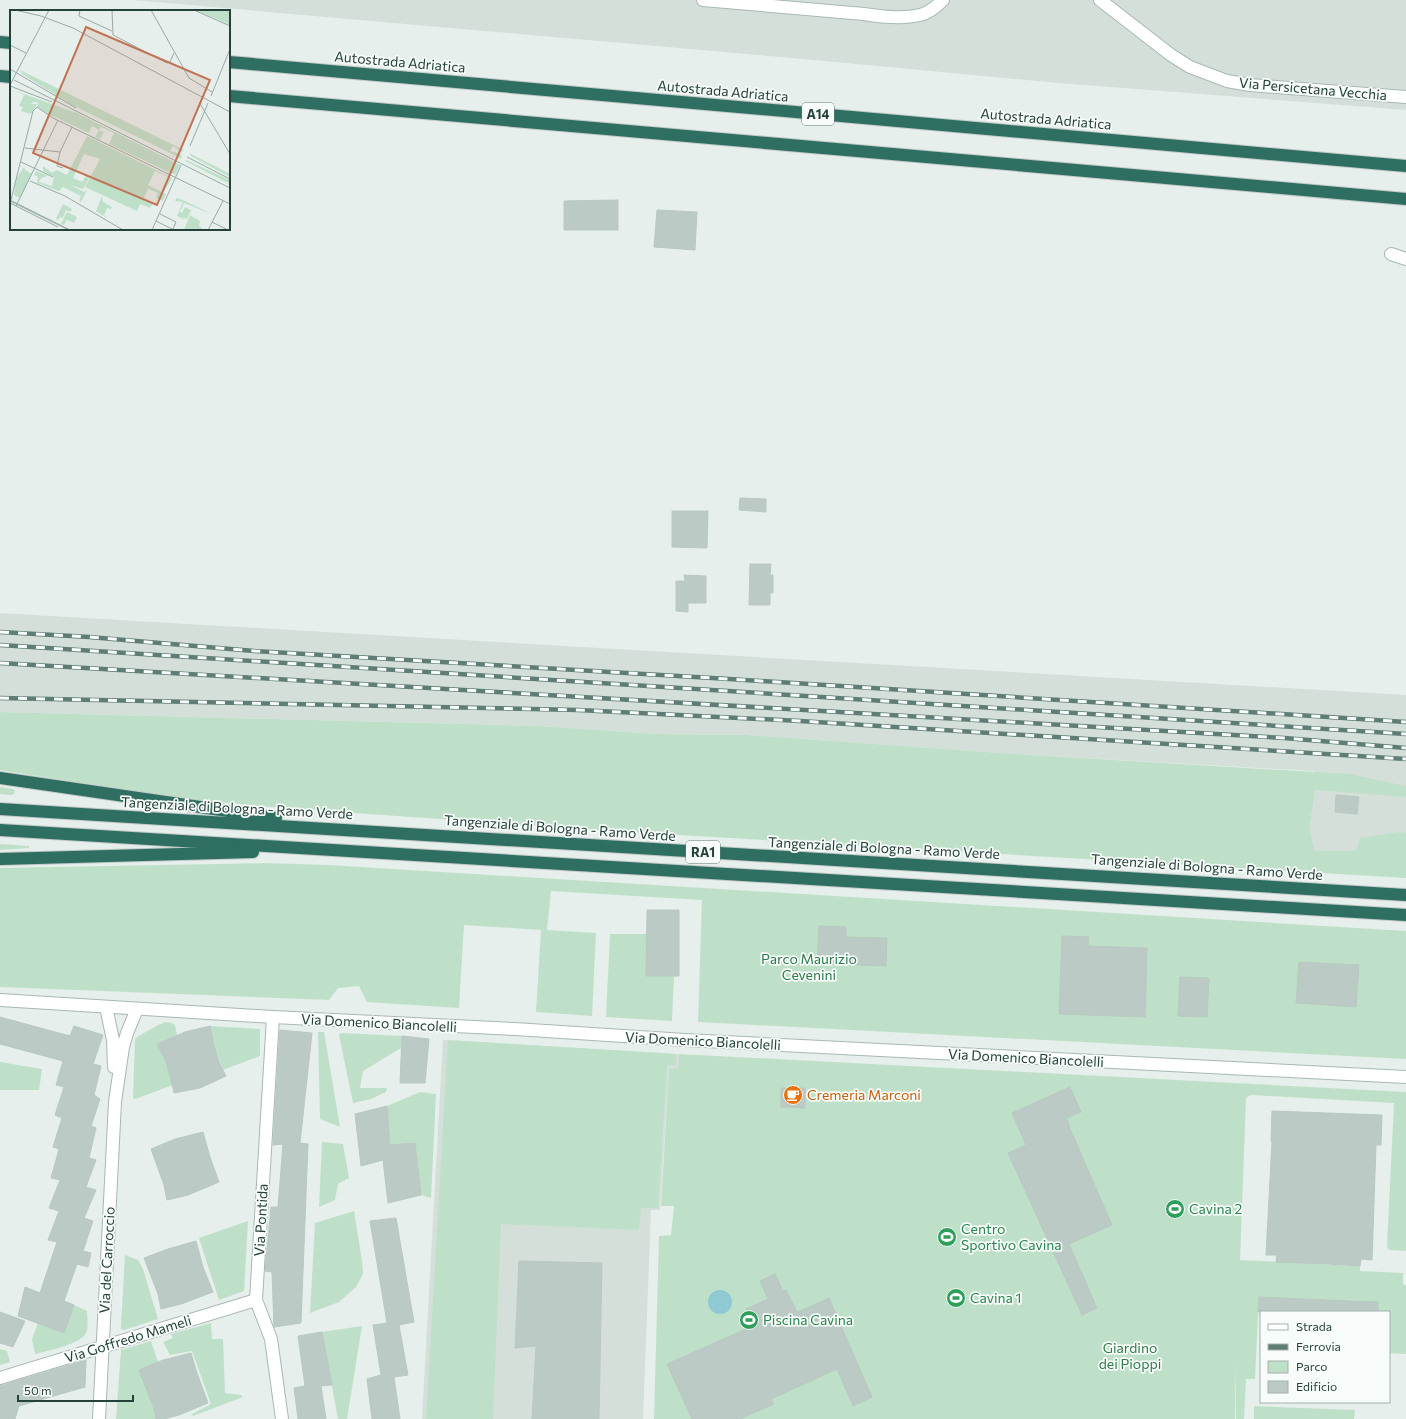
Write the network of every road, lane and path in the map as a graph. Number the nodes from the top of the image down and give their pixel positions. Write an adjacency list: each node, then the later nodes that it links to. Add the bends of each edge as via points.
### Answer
1 (703, 0): 2 (street, via 886,18 921,15)
2 (943, 0)
3 (1100, 0): 10 (street, Via Persicetana Vecchia, via 1171,55 1211,76 1250,85)
4 (0, 42): 5 (highway)
5 (10, 43)
6 (230, 62): 11 (highway, Autostrada Adriatica / A14)
7 (0, 76): 8 (highway)
8 (10, 77)
9 (230, 96): 12 (highway)
10 (1406, 97)
11 (1406, 166)
12 (1406, 199)
13 (1391, 254): 14 (street)
14 (1406, 259)
15 (0, 778): 18 (highway, via 192,807)
16 (0, 809): 18 (highway, Tangenziale di Bologna - Ramo Verde / RA1)
17 (0, 830): 19 (highway, RA1)
18 (389, 832): 21 (highway, Tangenziale di Bologna - Ramo Verde / RA1)
19 (359, 851): 20 (highway); 22 (highway, RA1)
20 (0, 859)
21 (1406, 894)
22 (1406, 915)
23 (0, 1000): 24 (street, Via Domenico Biancolelli)
24 (106, 1007): 25 (street, Via Domenico Biancolelli); 28 (street, Via del Carroccio, via 113,1040)
25 (136, 1009): 26 (street, Via Domenico Biancolelli); 28 (street, Via del Carroccio, via 123,1047)
26 (273, 1017): 27 (street, Via Domenico Biancolelli); 29 (street, Via Pontida)
27 (1406, 1077)
28 (115, 1102): 30 (street, Via del Carroccio)
29 (256, 1300): 30 (street, Via Goffredo Mameli); 33 (street, Via Pontida, via 270,1339)
30 (102, 1347): 31 (street, Via Goffredo Mameli); 32 (street, Via del Carroccio)
31 (0, 1378)
32 (99, 1419)
33 (282, 1419)

